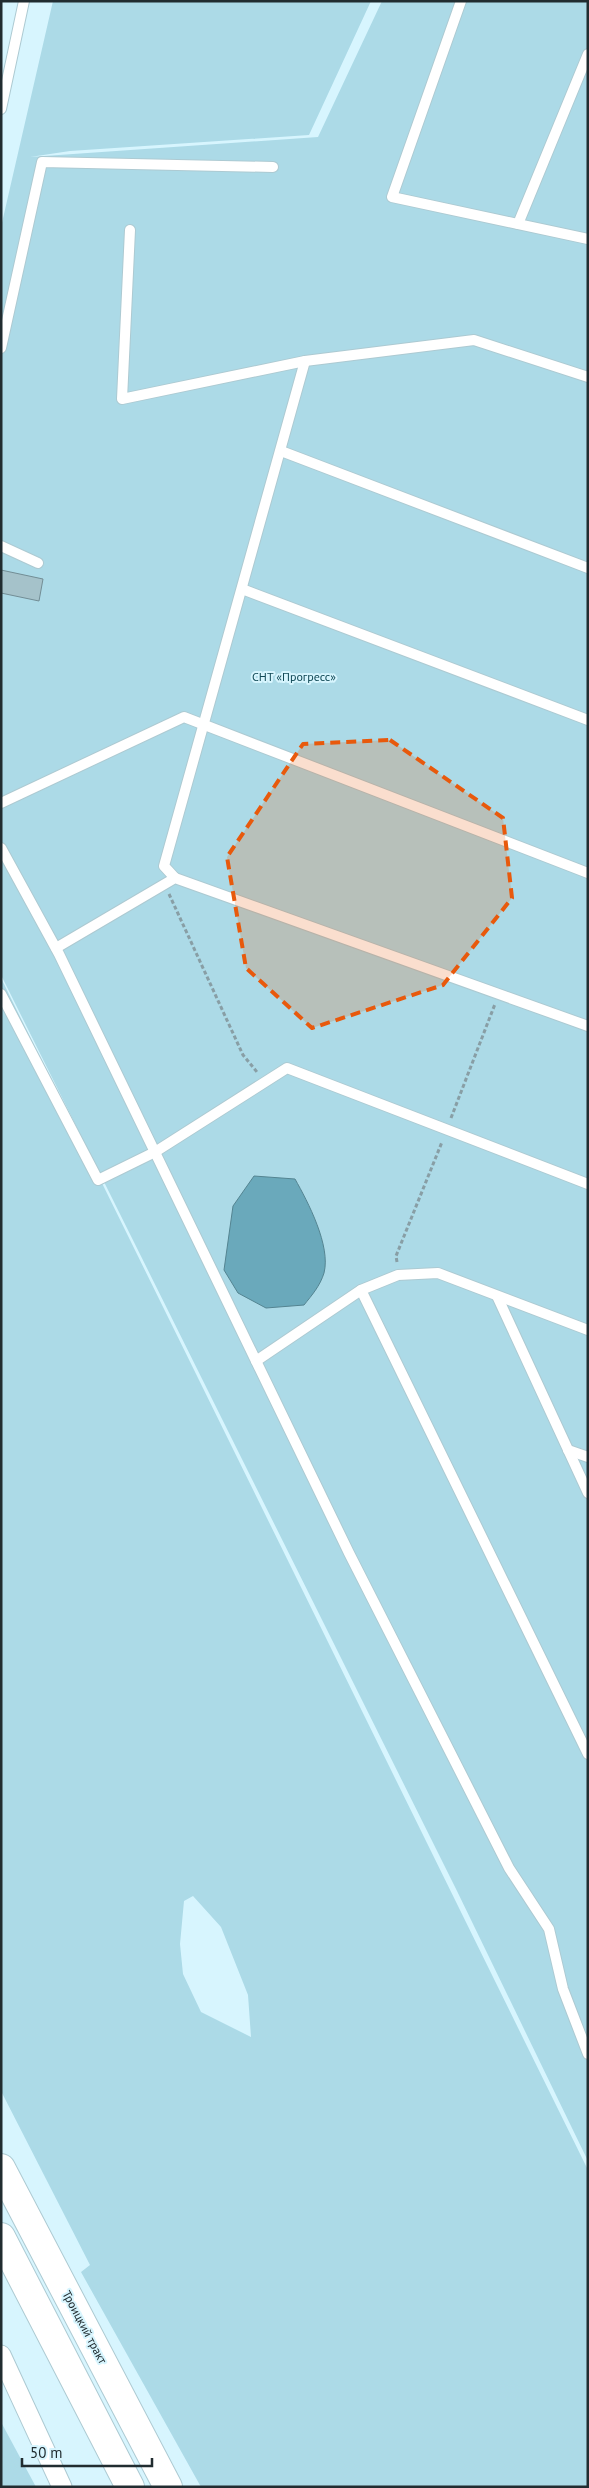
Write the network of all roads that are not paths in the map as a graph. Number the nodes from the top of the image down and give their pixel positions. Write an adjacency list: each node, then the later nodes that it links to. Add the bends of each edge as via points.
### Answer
1 (24, 1): 4 (lane)
2 (461, 1): 6 (lane, via 392,197)
3 (588, 54): 6 (lane)
4 (1, 110)
5 (273, 167): 9 (lane, via 42,162)
6 (518, 224): 8 (lane)
7 (130, 230): 10 (lane, via 122,399)
8 (588, 239)
9 (1, 348)
10 (306, 362): 11 (lane, via 474,340); 12 (lane)
11 (588, 377)
12 (281, 450): 15 (lane); 16 (lane)
13 (1, 546): 14 (lane)
14 (38, 562)
15 (588, 568)
16 (242, 589): 17 (lane); 18 (lane)
17 (588, 720)
18 (204, 725): 19 (lane, via 184,717); 21 (lane); 22 (lane, via 164,866)
19 (1, 803)
20 (1, 848): 23 (lane)
21 (588, 872)
22 (175, 878): 23 (lane); 25 (lane)
23 (56, 948): 26 (lane)
24 (1, 994): 26 (lane, via 98,1180)
25 (588, 1026)
26 (155, 1152): 27 (lane, via 287,1068); 31 (lane)
27 (588, 1184)
28 (361, 1290): 29 (lane, via 398,1275 438,1273); 31 (lane); 35 (lane)
29 (497, 1296): 30 (lane); 32 (lane)
30 (588, 1330)
31 (256, 1361): 36 (lane, via 349,1553 509,1868 549,1929 563,1989)
32 (568, 1450): 33 (lane); 34 (lane)
33 (588, 1457)
34 (588, 1493)
35 (588, 1754)
36 (588, 2054)
37 (1, 2168): 42 (main road, Троицкий тракт)
38 (1, 2236): 41 (main road)
39 (1, 2355): 40 (street)
40 (62, 2487)
41 (130, 2487)
42 (168, 2487)

